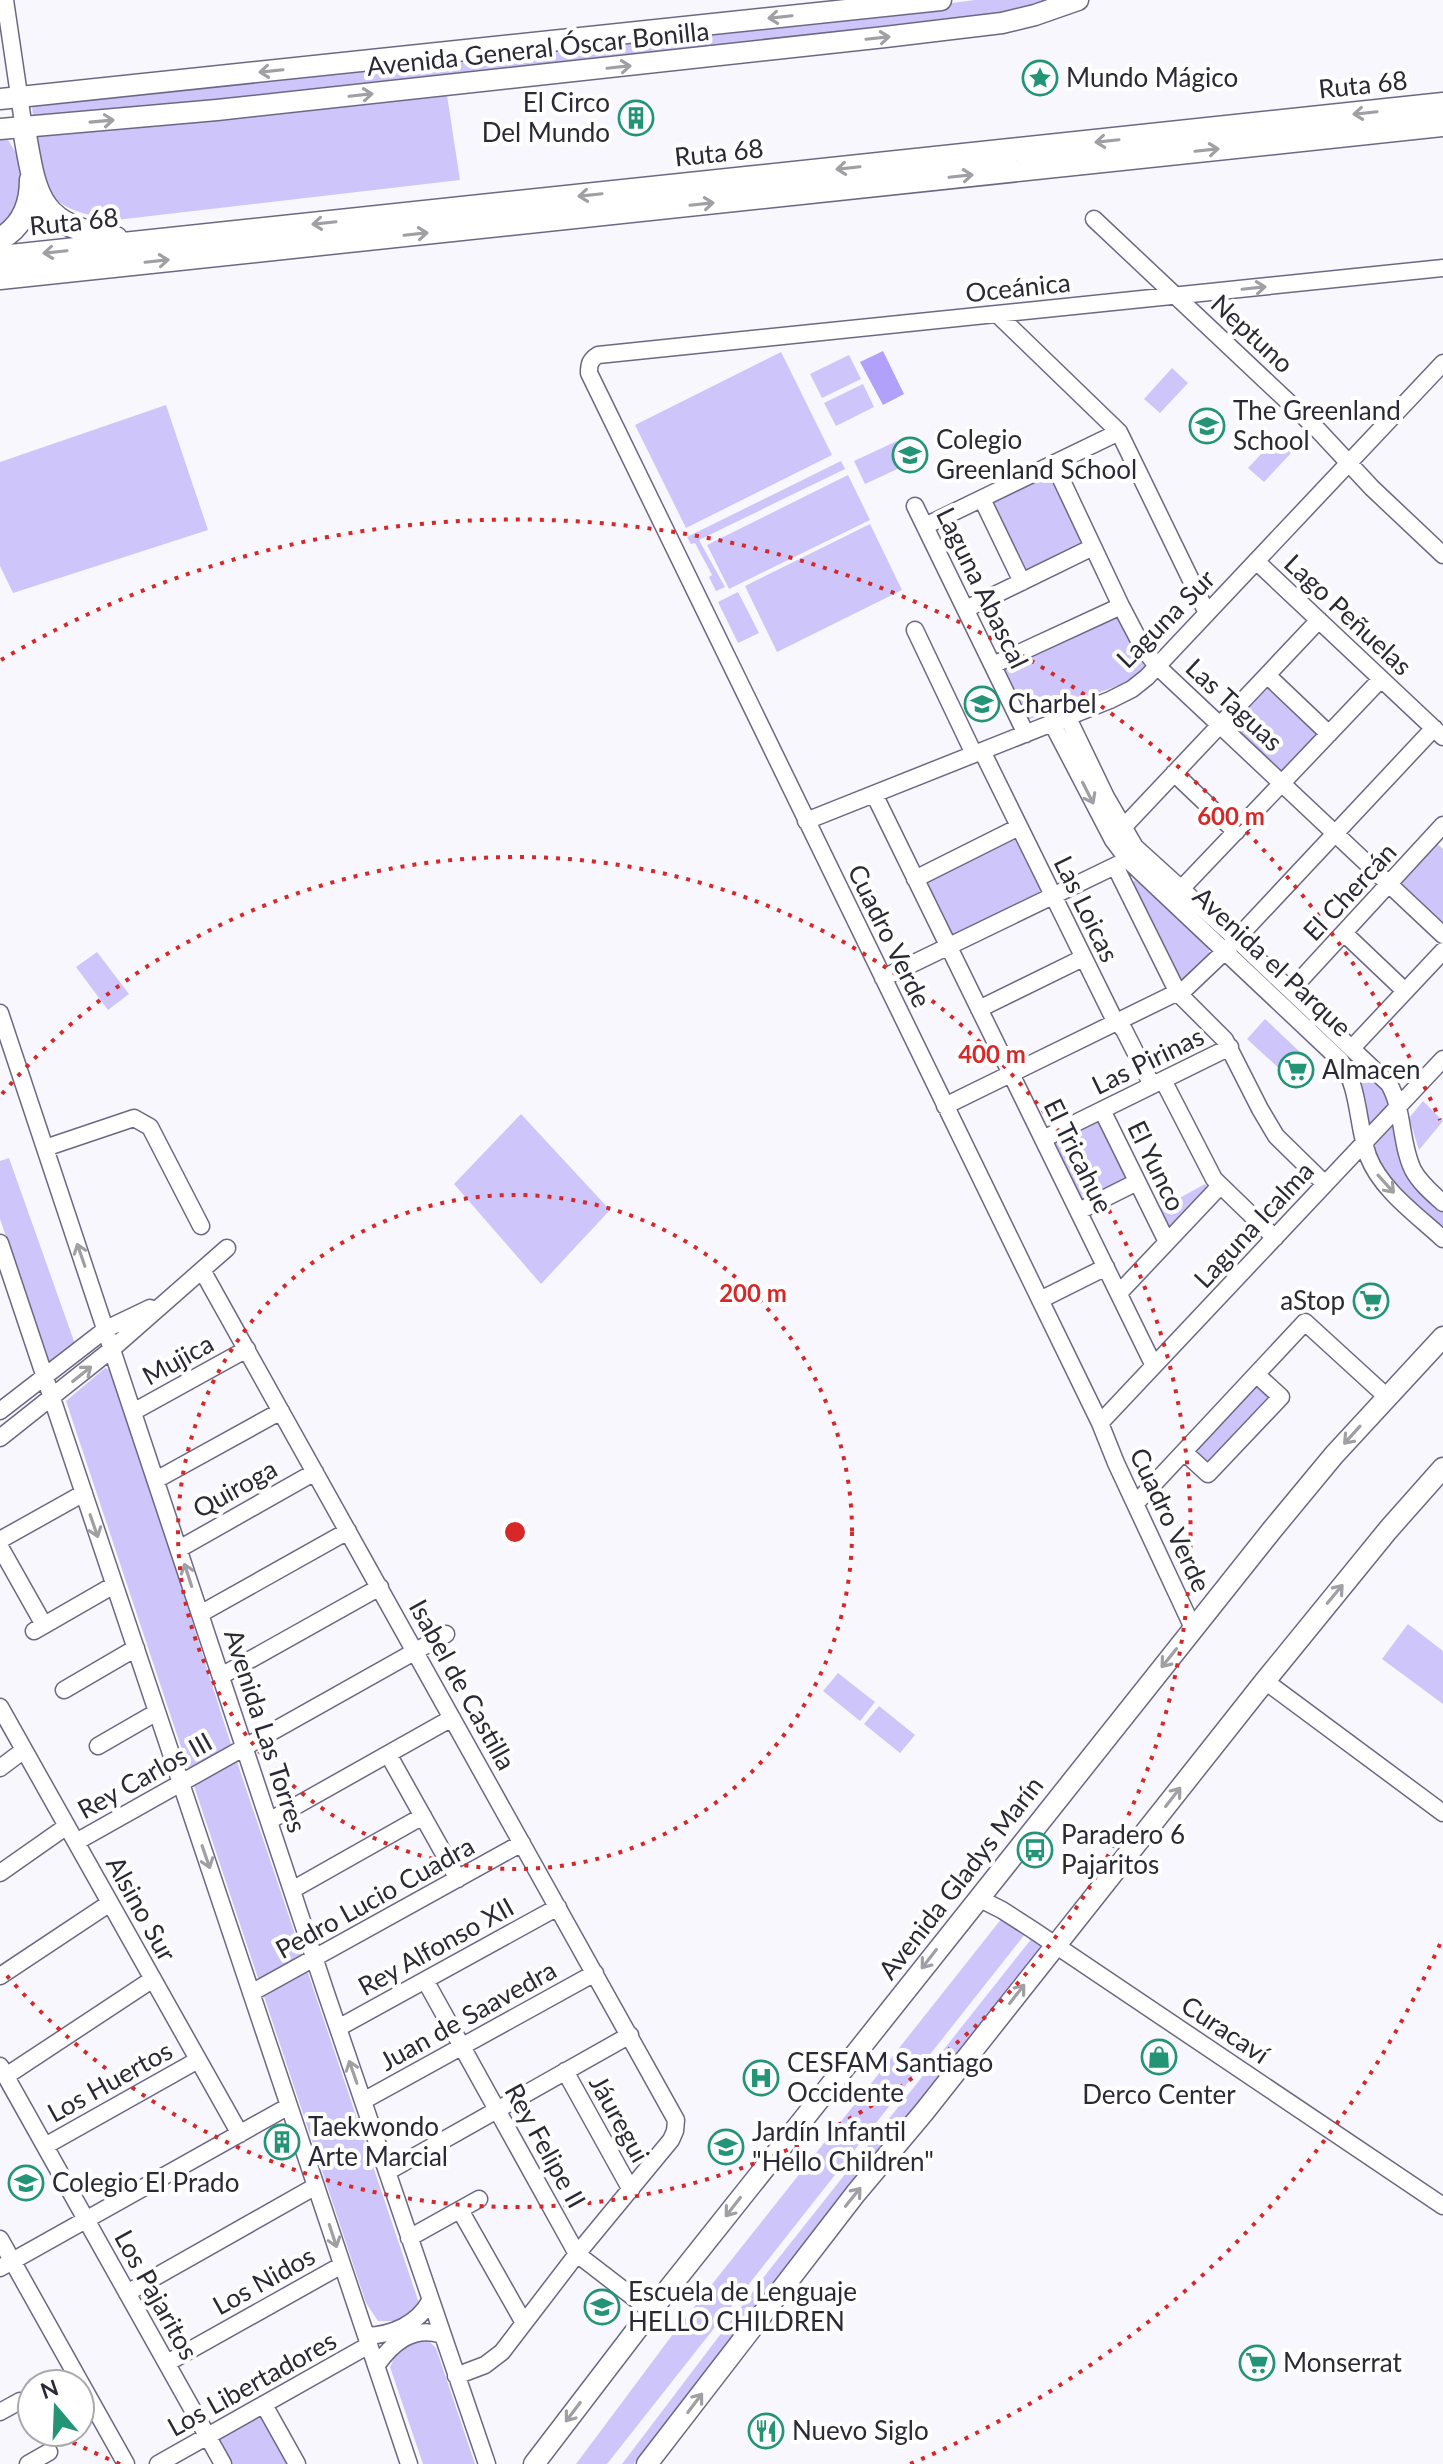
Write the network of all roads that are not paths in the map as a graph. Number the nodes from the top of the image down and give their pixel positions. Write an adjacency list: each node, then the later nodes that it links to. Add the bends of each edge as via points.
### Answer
1 (5, 0): 4 (street)
2 (941, 0): 4 (main road, Avenida General Óscar Bonilla, one-way to 4)
3 (1078, 0): 9 (main road, Avenida General Óscar Bonilla, one-way to 3, via 915,34 1002,23)
4 (10, 99): 6 (main road); 9 (street)
5 (1443, 104): 13 (highway, Ruta 68, one-way to 13)
6 (0, 116)
7 (1443, 125): 16 (highway, Ruta 68, one-way to 7)
8 (0, 129): 9 (main road, Avenida General Óscar Bonilla)
9 (24, 129): 10 (highway)
10 (31, 171): 12 (highway, via 26,211); 13 (highway, via 45,206 63,223 103,236)
11 (1094, 219): 17 (street, Neptuno)
12 (0, 239)
13 (161, 241): 14 (highway, Ruta 68, one-way to 14)
14 (0, 257)
15 (1443, 268): 17 (street, Oceánica, one-way to 15)
16 (0, 278)
17 (1176, 296): 18 (street, Oceánica); 22 (street, Neptuno)
18 (997, 314): 19 (street, Oceánica); 21 (street)
19 (598, 355): 49 (street, Cuadro Verde, via 590,362 589,373)
20 (1443, 363): 22 (street, Laguna Sur)
21 (1119, 432): 23 (street); 33 (street)
22 (1349, 463): 28 (street, Neptuno); 29 (street, Laguna Sur)
23 (1054, 464): 24 (street); 27 (street, Las Taguas)
24 (982, 499): 26 (street); 30 (street)
25 (915, 506): 26 (street, Laguna Abascal)
26 (925, 526): 32 (street, Laguna Abascal)
27 (1093, 547): 30 (street); 31 (street, Las Taguas)
28 (1443, 555)
29 (1256, 561): 33 (street, Laguna Sur); 34 (street, Lago Peñuelas)
30 (1022, 582): 32 (street)
31 (1121, 606): 36 (street); 37 (street, Las Taguas)
32 (966, 609): 36 (street, Laguna Abascal)
33 (1207, 613): 37 (street, Laguna Sur)
34 (1319, 620): 38 (street); 39 (street, Lago Peñuelas)
35 (915, 630): 45 (street, Las Loicas)
36 (993, 665): 43 (street, Laguna Abascal)
37 (1157, 666): 40 (street, Laguna Sur, via 1121,695); 41 (street, Las Taguas)
38 (1267, 675): 41 (street); 44 (street)
39 (1381, 679): 42 (street, Lago Peñuelas); 44 (street)
40 (1060, 720): 43 (street, Laguna Sur); 54 (street, Avenida el Parque)
41 (1220, 725): 46 (street); 47 (street, Las Taguas)
42 (1438, 733): 52 (street)
43 (1026, 734): 45 (street, Laguna Sur)
44 (1329, 734): 47 (street)
45 (978, 753): 48 (street, Laguna Sur); 50 (street, Las Loicas)
46 (1174, 773): 51 (street); 54 (street)
47 (1282, 783): 51 (street); 52 (street, Las Taguas)
48 (874, 794): 49 (street, Laguna Sur); 56 (street, El Tricahue)
49 (806, 821): 66 (street, Cuadro Verde)
50 (1019, 827): 56 (street); 59 (street, Las Loicas)
51 (1236, 832): 58 (street)
52 (1335, 833): 57 (street, Las Taguas); 62 (street)
53 (1440, 833): 57 (street, El Chercán)
54 (1118, 834): 55 (street, Avenida el Parque); 58 (street, Avenida el Parque)
55 (1121, 863): 59 (street); 62 (street, Avenida el Parque); 69 (street)
56 (915, 879): 63 (street, El Tricahue)
57 (1390, 885): 60 (street, El Chercán); 61 (street, Las Taguas)
58 (1182, 888): 62 (street, Avenida el Parque)
59 (1053, 896): 63 (street); 65 (street, Las Loicas)
60 (1344, 933): 67 (street, El Chercán); 68 (street)
61 (1443, 935)
62 (1231, 945): 67 (street, Avenida el Parque); 69 (street); 83 (street, Avenida el Parque, via 1343,1064)
63 (949, 947): 66 (street); 70 (street, El Tricahue)
64 (1443, 951): 68 (street)
65 (1083, 958): 70 (street); 72 (street, Las Loicas)
66 (883, 978): 79 (street, Cuadro Verde)
67 (1291, 990): 75 (street, Avenida el Parque)
68 (1405, 991): 75 (street)
69 (1178, 993): 72 (street); 74 (street)
70 (979, 1009): 77 (street, El Tricahue)
71 (0, 1013): 73 (street, Avenida Las Torres)
72 (1117, 1022): 77 (street); 78 (street, Las Loicas)
73 (3, 1033): 84 (street, Avenida Las Torres)
74 (1230, 1047): 78 (street, Las Pirinas); 86 (street, via 1271,1129)
75 (1352, 1048): 80 (street, Avenida el Parque, via 1389,1084)
76 (1443, 1059): 80 (street, Laguna Icalma)
77 (1011, 1074): 79 (street); 82 (street, El Tricahue)
78 (1158, 1082): 81 (street, Las Pirinas); 87 (street, Las Loicas)
79 (945, 1106): 100 (street, Cuadro Verde)
80 (1397, 1107): 83 (street, Laguna Icalma); 88 (street, Avenida el Parque, via 1414,1170)
81 (1102, 1110): 82 (street, Las Pirinas); 85 (street, El Yunco)
82 (1043, 1139): 89 (street, El Tricahue)
83 (1364, 1142): 86 (street, Laguna Icalma); 92 (street, Avenida el Parque, one-way to 92, via 1381,1179)
84 (45, 1148): 90 (street, via 134,1118 143,1121); 101 (street, Avenida Las Torres, one-way to 84)
85 (1137, 1182): 89 (street); 93 (street, El Yunco)
86 (1325, 1184): 91 (street, Laguna Icalma)
87 (1220, 1186): 91 (street, Las Loicas); 93 (street)
88 (1443, 1203)
89 (1079, 1211): 96 (street, El Tricahue)
90 (201, 1226)
91 (1275, 1238): 105 (street, Laguna Icalma)
92 (1443, 1239)
93 (1167, 1242): 98 (street)
94 (0, 1243): 107 (street)
95 (227, 1248): 97 (street)
96 (1106, 1267): 98 (street, El Tricahue); 100 (street)
97 (202, 1270): 99 (street); 104 (street, Isabel de Castilla)
98 (1119, 1293): 105 (street, El Tricahue)
99 (171, 1297): 101 (street); 103 (street)
100 (1040, 1300): 113 (street, Cuadro Verde)
101 (106, 1329): 103 (street, Avenida Las Torres); 107 (street)
102 (1443, 1337): 108 (main road, Avenida Gladys Marín)
103 (112, 1349): 109 (street, one-way to 103); 112 (street, Avenida Las Torres)
104 (247, 1349): 111 (street, Isabel de Castilla); 112 (street, Mujica)
105 (1154, 1366): 113 (street, Laguna Icalma)
106 (1257, 1375): 108 (street, via 1305,1322); 115 (street); 115 (street, via 1281,1397 1208,1474)
107 (44, 1376): 109 (street); 110 (street)
108 (1387, 1397): 128 (main road, Avenida Gladys Marín, one-way to 128)
109 (52, 1399): 114 (street); 119 (street)
110 (0, 1411)
111 (281, 1411): 117 (street, Isabel de Castilla); 118 (street)
112 (133, 1412): 118 (street, Avenida Las Torres)
113 (1100, 1423): 120 (street, Cuadro Verde)
114 (0, 1438)
115 (1184, 1452): 120 (street)
116 (1443, 1468): 133 (main road, one-way to 116)
117 (315, 1472): 121 (street, Isabel de Castilla); 124 (street, Quiroga)
118 (156, 1480): 124 (street, Avenida Las Torres)
119 (84, 1493): 122 (street); 125 (street, one-way to 125)
120 (1136, 1503): 128 (street, Cuadro Verde)
121 (348, 1531): 126 (street, Isabel de Castilla); 127 (street)
122 (0, 1540)
123 (0, 1547): 125 (street, via 39,1628)
124 (179, 1549): 127 (street, Avenida Las Torres, one-way to 124)
125 (114, 1585): 130 (street)
126 (380, 1587): 131 (street, Isabel de Castilla); 132 (street)
127 (200, 1614): 132 (street, Avenida Las Torres)
128 (1193, 1628): 153 (main road, Avenida Gladys Marín, one-way to 153)
129 (446, 1634): 131 (street, Rey Carlos III)
130 (136, 1648): 134 (street); 136 (street)
131 (415, 1651): 137 (street, Isabel de Castilla); 139 (street, Rey Carlos III)
132 (228, 1672): 139 (street, Avenida Las Torres)
133 (1265, 1681): 144 (street); 156 (main road, one-way to 133)
134 (64, 1690)
135 (0, 1707): 140 (street, Alsino Sur)
136 (157, 1712): 138 (street); 143 (street)
137 (452, 1718): 141 (street); 149 (street, Isabel de Castilla)
138 (98, 1746)
139 (245, 1748): 143 (street, Rey Carlos III); 146 (street, Avenida Las Torres)
140 (24, 1750): 142 (street); 147 (street, Alsino Sur)
141 (388, 1754): 145 (street); 146 (street)
142 (0, 1768)
143 (181, 1783): 148 (street, Rey Carlos III); 162 (street, one-way to 162)
144 (1443, 1813)
145 (423, 1816): 151 (street); 152 (street)
146 (269, 1821): 152 (street, Avenida Las Torres)
147 (67, 1826): 148 (street, Alsino Sur); 150 (street)
148 (76, 1842): 154 (street, Alsino Sur)
149 (522, 1843): 151 (street, Pedro Lucio Cuadra); 155 (street, Isabel de Castilla)
150 (0, 1873)
151 (458, 1879): 157 (street, Pedro Lucio Cuadra)
152 (292, 1890): 157 (street, Avenida Las Torres)
153 (978, 1898): 156 (street, Curacaví); 188 (main road, Avenida Gladys Marín, one-way to 188)
154 (110, 1903): 159 (street); 160 (street, Alsino Sur)
155 (558, 1907): 158 (street, Isabel de Castilla); 161 (street, Rey Alfonso XII)
156 (1055, 1946): 178 (street, Curacaví); 206 (main road, one-way to 156)
157 (315, 1959): 162 (street, Pedro Lucio Cuadra); 163 (street, Avenida Las Torres)
158 (595, 1973): 164 (street, Isabel de Castilla); 165 (street, Juan de Saavedra)
159 (0, 1976)
160 (153, 1979): 166 (street, Alsino Sur); 167 (street)
161 (425, 1980): 163 (street, Rey Alfonso XII); 165 (street, Rey Felipe II)
162 (251, 1993): 170 (street)
163 (338, 2028): 169 (street, Avenida Las Torres, one-way to 163)
164 (630, 2035): 168 (street); 176 (street, Isabel de Castilla, via 676,2125 671,2140)
165 (463, 2047): 169 (street, Juan de Saavedra); 171 (street, Rey Felipe II)
166 (198, 2060): 172 (street, Alsino Sur); 173 (street, Los Huertos)
167 (3, 2071): 173 (street, Los Pajaritos)
168 (565, 2071): 171 (street); 176 (street, Jáuregui)
169 (363, 2101): 174 (street, Avenida Las Torres)
170 (289, 2106): 172 (street); 175 (street)
171 (498, 2109): 174 (street); 183 (street, Rey Felipe II)
172 (240, 2134): 180 (street)
173 (45, 2146): 180 (street, Los Pajaritos)
174 (387, 2172): 181 (street, Avenida Las Torres)
175 (316, 2186): 185 (street, one-way to 185); 186 (street)
176 (631, 2190): 183 (street)
177 (479, 2199): 179 (street)
178 (1443, 2206)
179 (460, 2210): 181 (street); 189 (street)
180 (87, 2220): 184 (street); 186 (street, Los Pajaritos)
181 (409, 2238): 187 (street, Avenida Las Torres)
182 (0, 2239): 184 (street)
183 (577, 2254): 188 (street, Rey Felipe II); 189 (street)
184 (6, 2265): 199 (street)
185 (342, 2265): 191 (street); 192 (street, Los Nidos)
186 (127, 2293): 192 (street, Los Pajaritos)
187 (430, 2301): 190 (street, Avenida Las Torres); 191 (street, Los Libertadores, via 398,2330)
188 (651, 2311): 205 (main road, Avenida Gladys Marín, one-way to 205)
189 (524, 2323): 194 (street, via 491,2361)
190 (442, 2335): 193 (street, via 406,2337); 194 (street, Avenida Las Torres)
191 (368, 2341): 193 (street); 195 (street, Los Libertadores)
192 (167, 2363): 196 (street, Los Pajaritos)
193 (376, 2366): 203 (street)
194 (456, 2376): 204 (street, Avenida Las Torres)
195 (264, 2405): 196 (street, Los Libertadores); 202 (street)
196 (208, 2436): 200 (street, Los Libertadores); 201 (street, Los Pajaritos)
197 (49, 2452): 198 (street)
198 (28, 2464)
199 (126, 2464)
200 (158, 2464)
201 (223, 2464)
202 (297, 2464)
203 (409, 2464)
204 (487, 2464)
205 (534, 2464)
206 (647, 2464)

